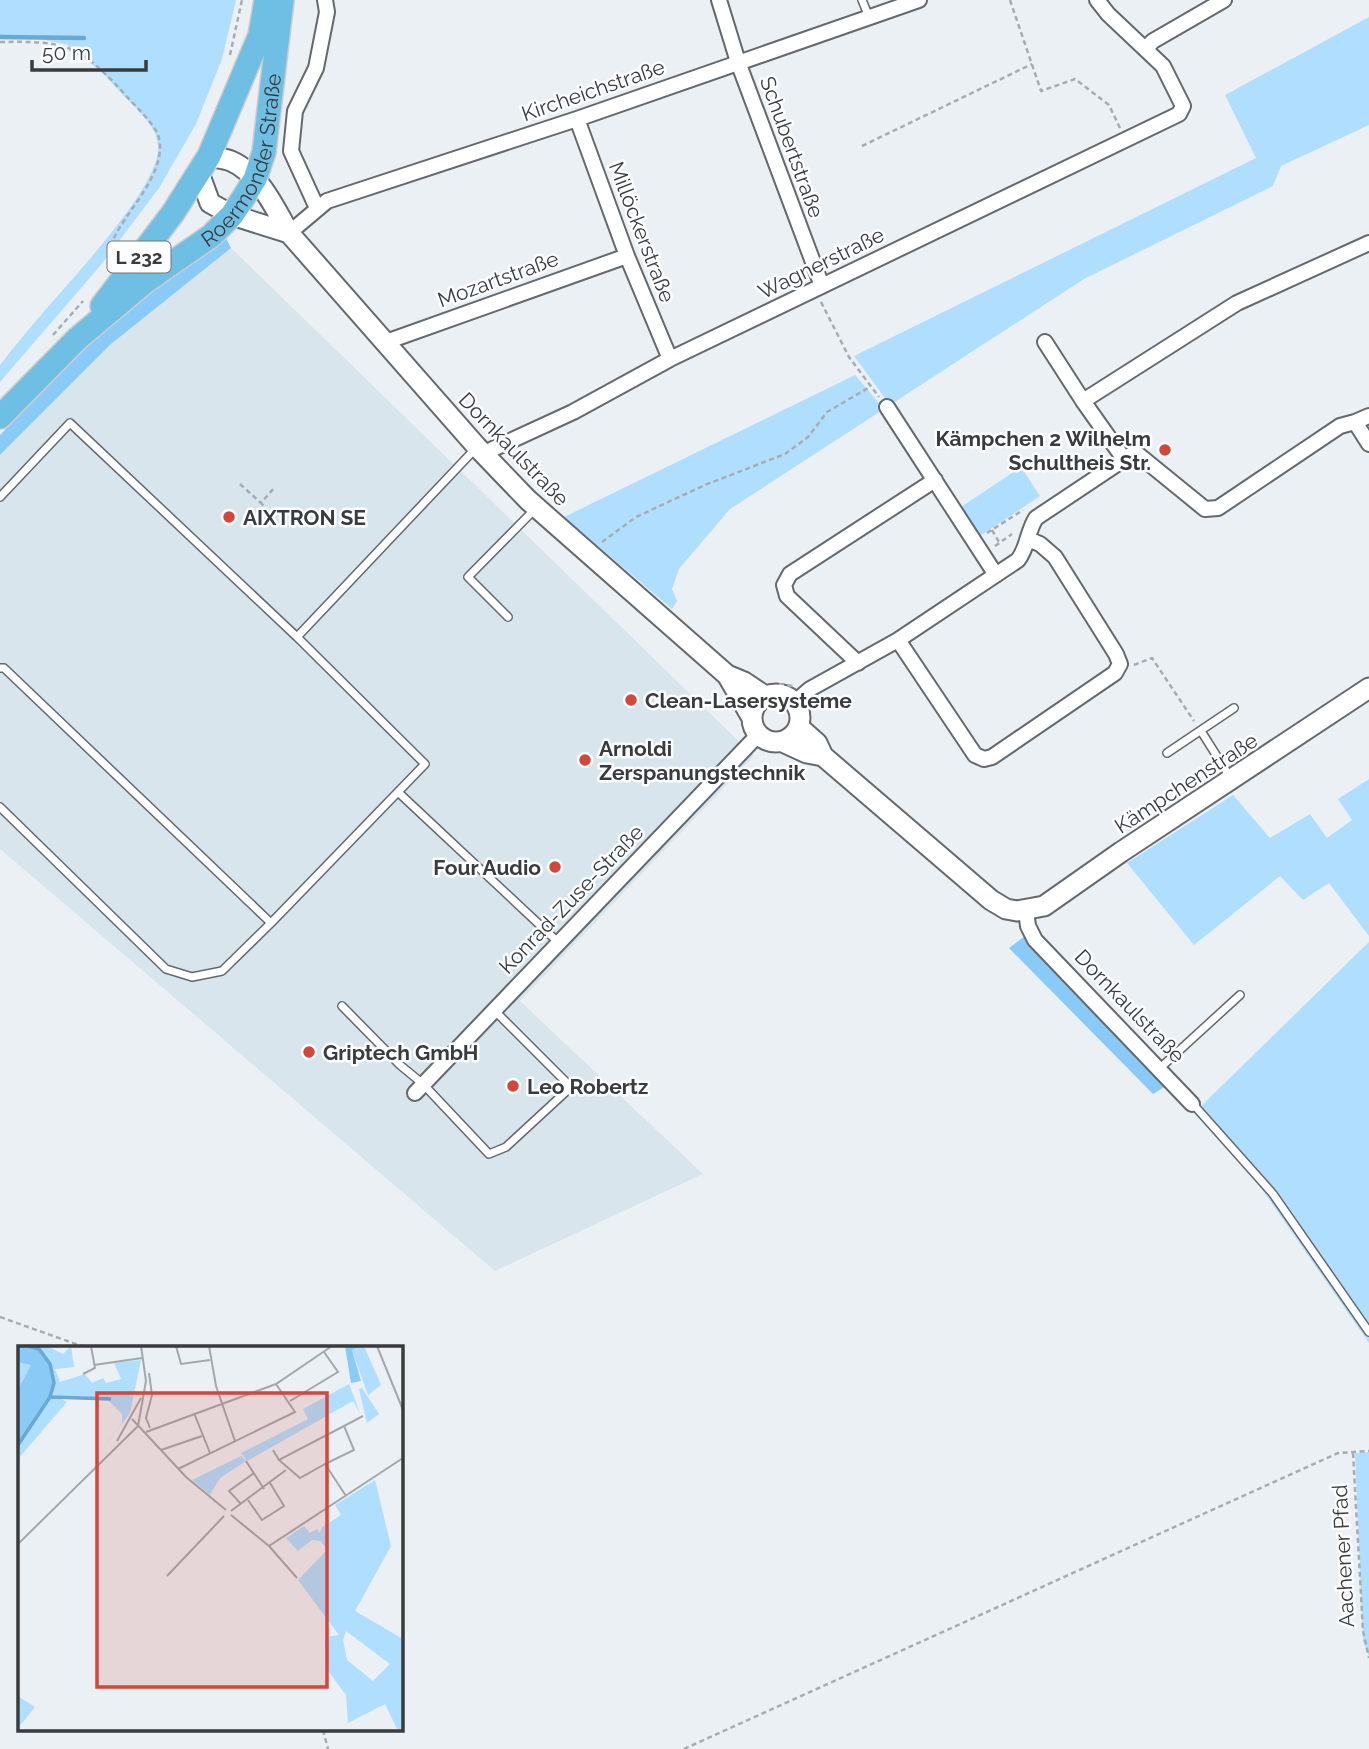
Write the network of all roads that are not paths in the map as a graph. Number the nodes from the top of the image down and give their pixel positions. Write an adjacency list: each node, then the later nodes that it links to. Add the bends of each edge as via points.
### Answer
1 (266, 0): 13 (main road, Roermonder Straße / L 232, via 260,35)
2 (282, 0): 14 (main road, Roermonder Straße / L 232, via 264,152)
3 (325, 0): 15 (street, Roermonder Straße, via 327,12 316,68 295,111 291,151)
4 (719, 0): 11 (street, Schubertstraße)
5 (862, 0): 9 (lane)
6 (919, 0): 9 (street, Kircheichstraße)
7 (1097, 0): 10 (street)
8 (1224, 0): 10 (street)
9 (869, 17): 11 (street, Kircheichstraße)
10 (1146, 48): 20 (street, Wagnerstraße, via 1177,91 1183,106 1179,114)
11 (738, 62): 12 (street, Kircheichstraße); 20 (street, Schubertstraße)
12 (577, 119): 15 (street, Kircheichstraße); 19 (street, Millöckerstraße)
13 (204, 165): 14 (street, Dornkaulstraße, via 232,161); 16 (street, via 210,203); 21 (main road, Roermonder Straße / L 232)
14 (255, 179): 16 (main road, Roermonder Straße / L 232); 17 (street, Dornkaulstraße)
15 (317, 208): 17 (street, Kircheichstraße)
16 (232, 215): 17 (street); 21 (main road, Roermonder Straße / L 232)
17 (289, 233): 23 (street, Dornkaulstraße)
18 (1369, 243): 25 (street, via 1237,303)
19 (627, 256): 23 (street, Mozartstraße); 24 (street, Millöckerstraße)
20 (819, 288): 24 (street, Wagnerstraße)
21 (77, 339): 28 (main road, Roermonder Straße / L 232)
22 (1045, 342): 25 (street)
23 (383, 343): 31 (street, Dornkaulstraße)
24 (670, 359): 31 (street, Wagnerstraße, via 573,412)
25 (1083, 401): 32 (street)
26 (887, 407): 33 (street)
27 (1369, 416): 29 (street)
28 (0, 418)
29 (1355, 422): 30 (street); 32 (street, via 1340,426 1218,508 1205,509 1135,452)
30 (1369, 444)
31 (480, 451): 35 (street, Dornkaulstraße); 39 (lane)
32 (1124, 459): 36 (street, via 1036,518)
33 (935, 480): 37 (street); 41 (street, via 790,574 784,585 787,597)
34 (0, 497): 39 (lane, via 70,423)
35 (536, 508): 38 (lane, via 468,577); 43 (street, Dornkaulstraße)
36 (1021, 536): 37 (street, via 1025,550); 40 (street, via 1055,557 1116,654 1119,664 1115,673 984,759 975,755)
37 (996, 575): 40 (street)
38 (508, 617)
39 (297, 637): 55 (lane, via 425,765)
40 (898, 640): 41 (street)
41 (858, 663): 46 (street)
42 (0, 668): 58 (lane)
43 (727, 675): 45 (street, Dornkaulstraße); 48 (street, Dornkaulstraße)
44 (1369, 688): 54 (street, Kämpchenstraße)
45 (765, 696): 46 (street, via 781,694); 48 (street, via 755,705)
46 (795, 702): 49 (street)
47 (1234, 708): 50 (lane)
48 (755, 727): 51 (street, via 765,740); 59 (street, Konrad-Zuse-Straße)
49 (799, 727): 51 (street); 53 (street, via 817,743)
50 (1200, 731): 52 (lane); 54 (lane)
51 (783, 742): 53 (street)
52 (1167, 753)
53 (823, 756): 57 (street, via 992,900 1006,909)
54 (1232, 780): 57 (street, Kämpchenstraße, via 1044,906)
55 (399, 793): 58 (lane); 59 (lane)
56 (0, 807): 58 (lane, via 166,969 192,977 222,971)
57 (1026, 911): 63 (street, Dornkaulstraße, via 1035,940)
58 (271, 923)
59 (558, 942): 62 (street, Konrad-Zuse-Straße)
60 (1240, 995): 63 (lane)
61 (342, 1006): 64 (lane)
62 (494, 1010): 64 (street, Konrad-Zuse-Straße); 64 (lane, via 571,1087 506,1147 489,1153)
63 (1159, 1069): 65 (street, Dornkaulstraße)
64 (419, 1088)
65 (1192, 1104): 66 (lane, Dornkaulstraße, via 1273,1194)
66 (1369, 1332)

